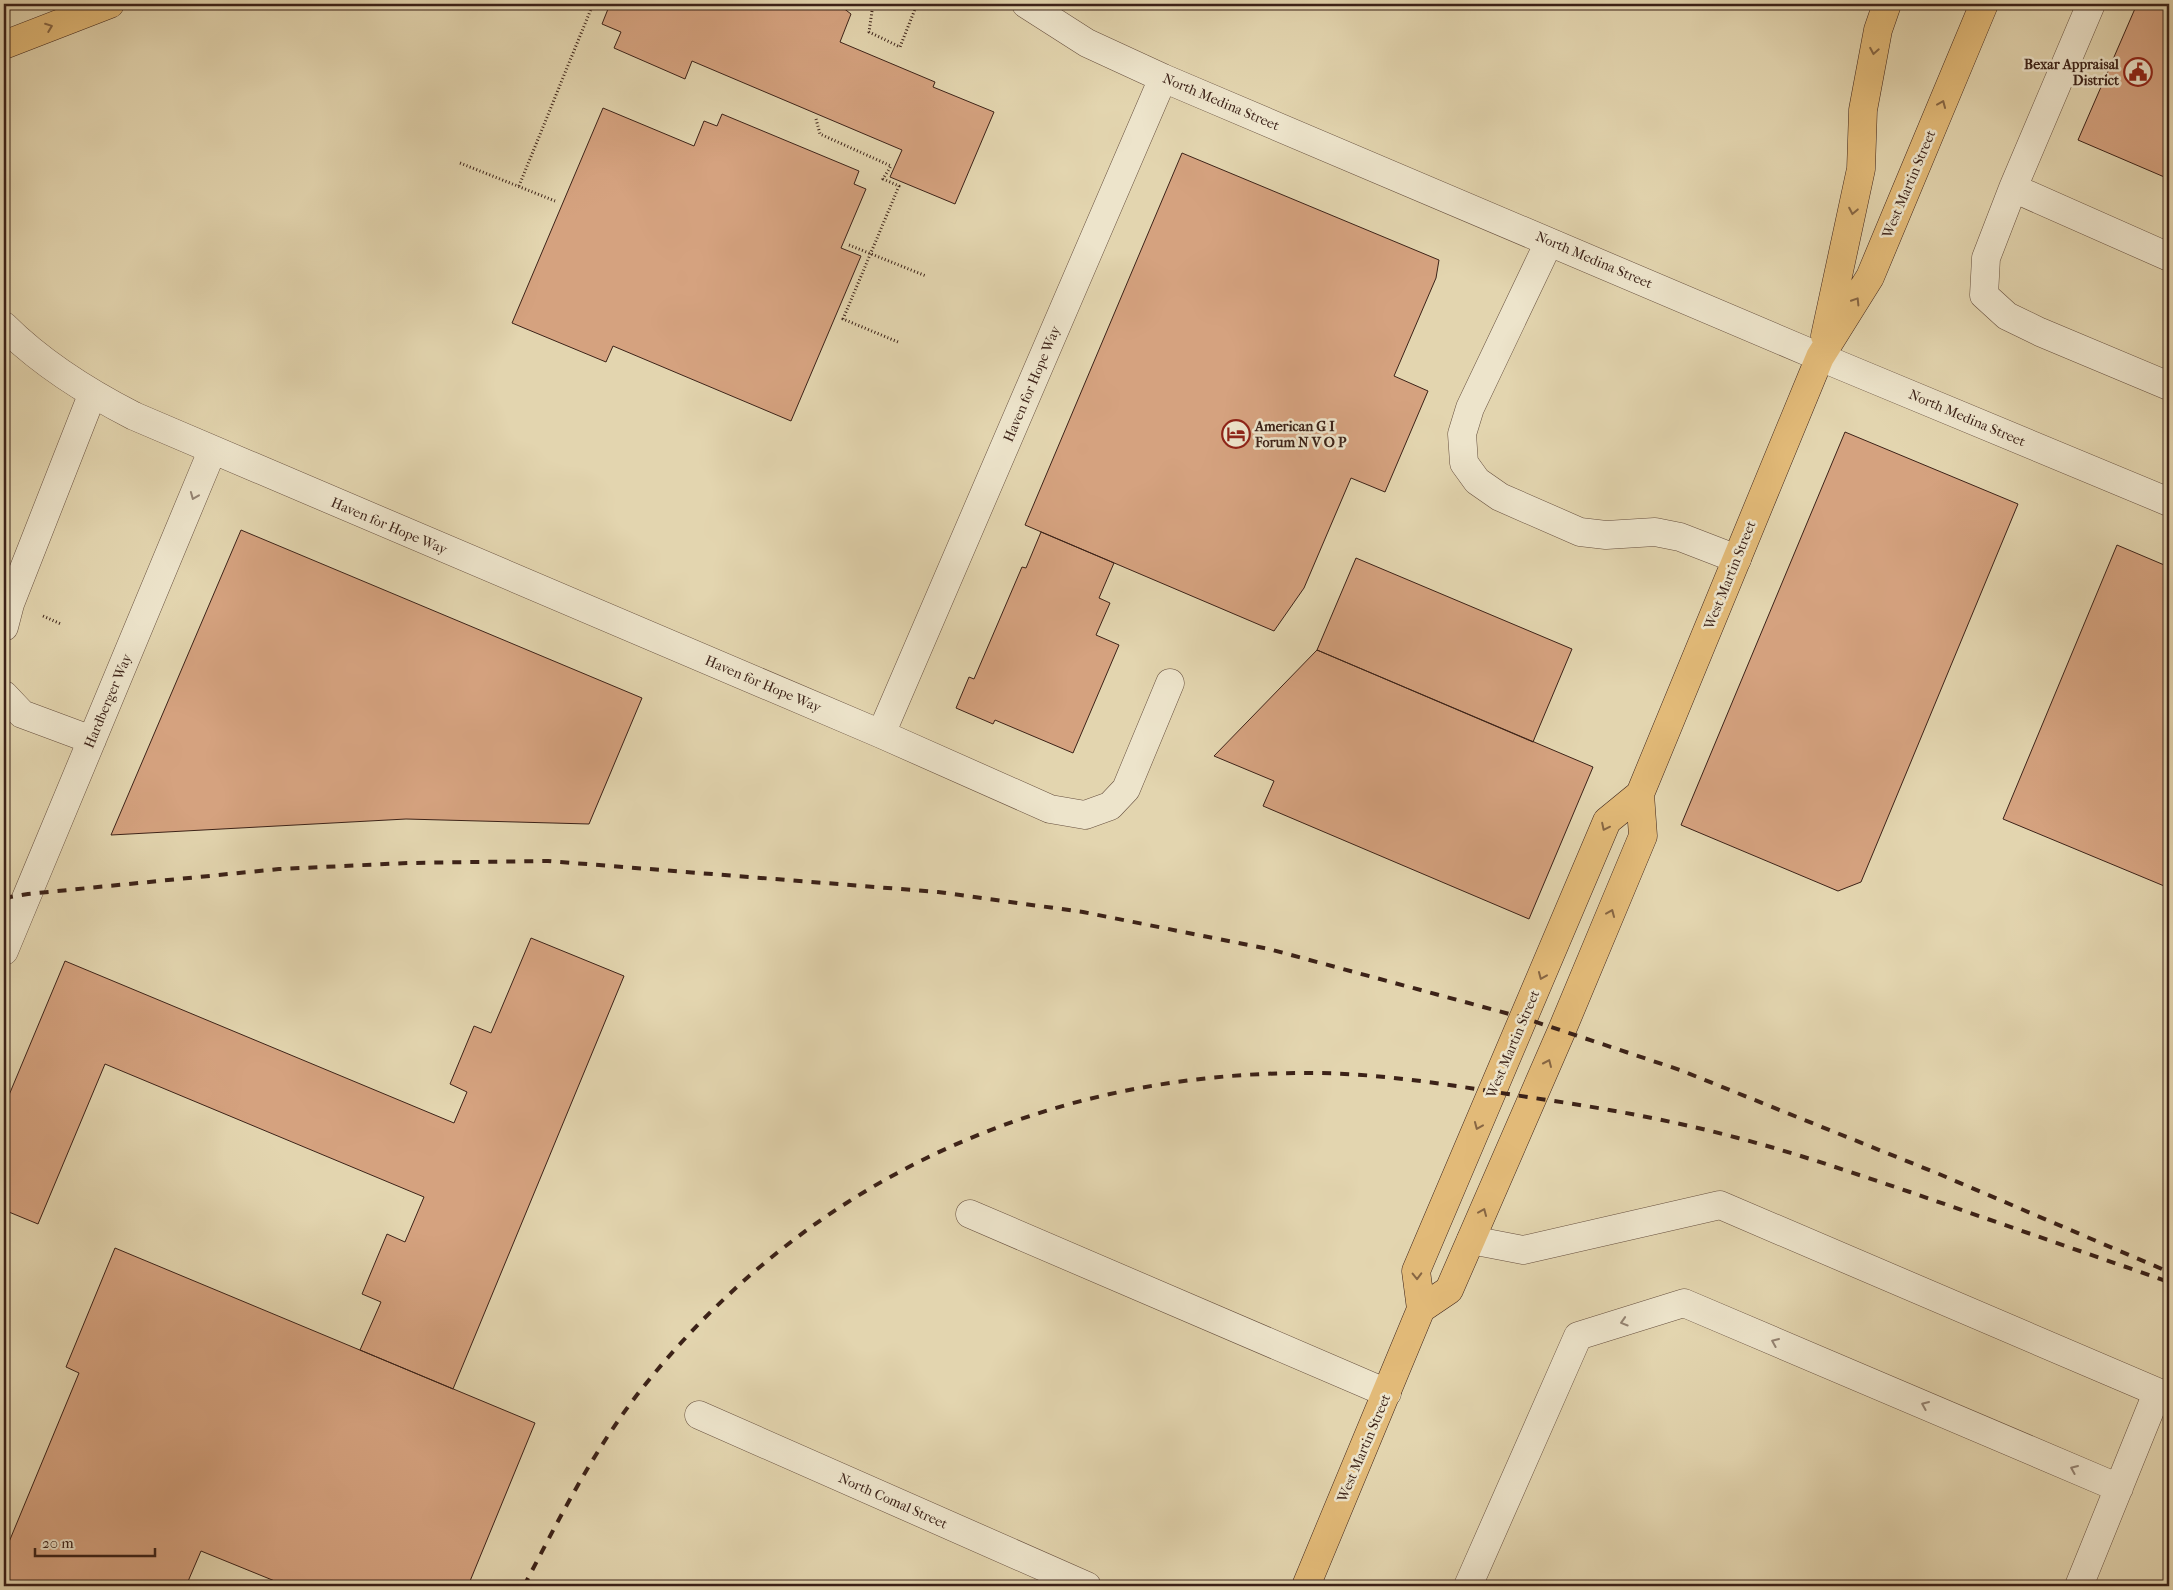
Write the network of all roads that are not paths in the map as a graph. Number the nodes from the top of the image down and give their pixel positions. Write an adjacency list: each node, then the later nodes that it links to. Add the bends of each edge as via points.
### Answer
1 (110, 4): 6 (main road, one-way to 1)
2 (1026, 4): 7 (street, North Medina Street, via 1087,43)
3 (1887, 4): 12 (main road, West Martin Street, one-way to 12, via 1878,30 1863,110 1861,169)
4 (1984, 4): 12 (main road, West Martin Street, one-way to 4, via 1870,277)
5 (2091, 4): 8 (street)
6 (4, 44)
7 (1163, 78): 9 (street, North Medina Street); 21 (street, Haven for Hope Way)
8 (2013, 188): 10 (street); 13 (street, via 1986,258 1984,295 2008,316 2040,332)
9 (1549, 242): 12 (street, North Medina Street); 17 (street, via 1470,408 1462,434 1464,463 1477,481 1500,497 1580,532 1606,535 1655,532 1680,537)
10 (2169, 257)
11 (4, 326): 14 (street, Haven for Hope Way)
12 (1820, 357): 16 (street, North Medina Street); 17 (main road, West Martin Street)
13 (2169, 386)
14 (92, 395): 15 (street, Haven for Hope Way); 18 (street, via 10,604)
15 (212, 451): 21 (street, Haven for Hope Way); 22 (street, Hardberger Way, one-way to 22)
16 (2169, 502)
17 (1737, 559): 23 (main road, West Martin Street)
18 (4, 627)
19 (1170, 683): 21 (street, via 1126,788 1110,806 1085,816 1050,808)
20 (4, 695): 22 (street, via 22,714)
21 (881, 734)
22 (92, 740): 24 (street, Hardberger Way)
23 (1640, 794): 26 (main road, West Martin Street, one-way to 23, via 1643,836); 27 (main road, West Martin Street, one-way to 27, via 1607,821 1416,1271)
24 (4, 951)
25 (970, 1214): 28 (street)
26 (1471, 1240): 27 (main road, West Martin Street, via 1449,1290); 29 (street, via 1523,1250 1720,1205)
27 (1421, 1309): 28 (main road, West Martin Street)
28 (1386, 1393): 33 (main road, West Martin Street)
29 (2163, 1395): 31 (street)
30 (699, 1415): 32 (street, North Comal Street)
31 (2119, 1488): 34 (street, one-way to 34, via 1684,1303 1578,1336); 35 (street)
32 (1087, 1586)
33 (1306, 1586)
34 (1468, 1586)
35 (2079, 1586)

